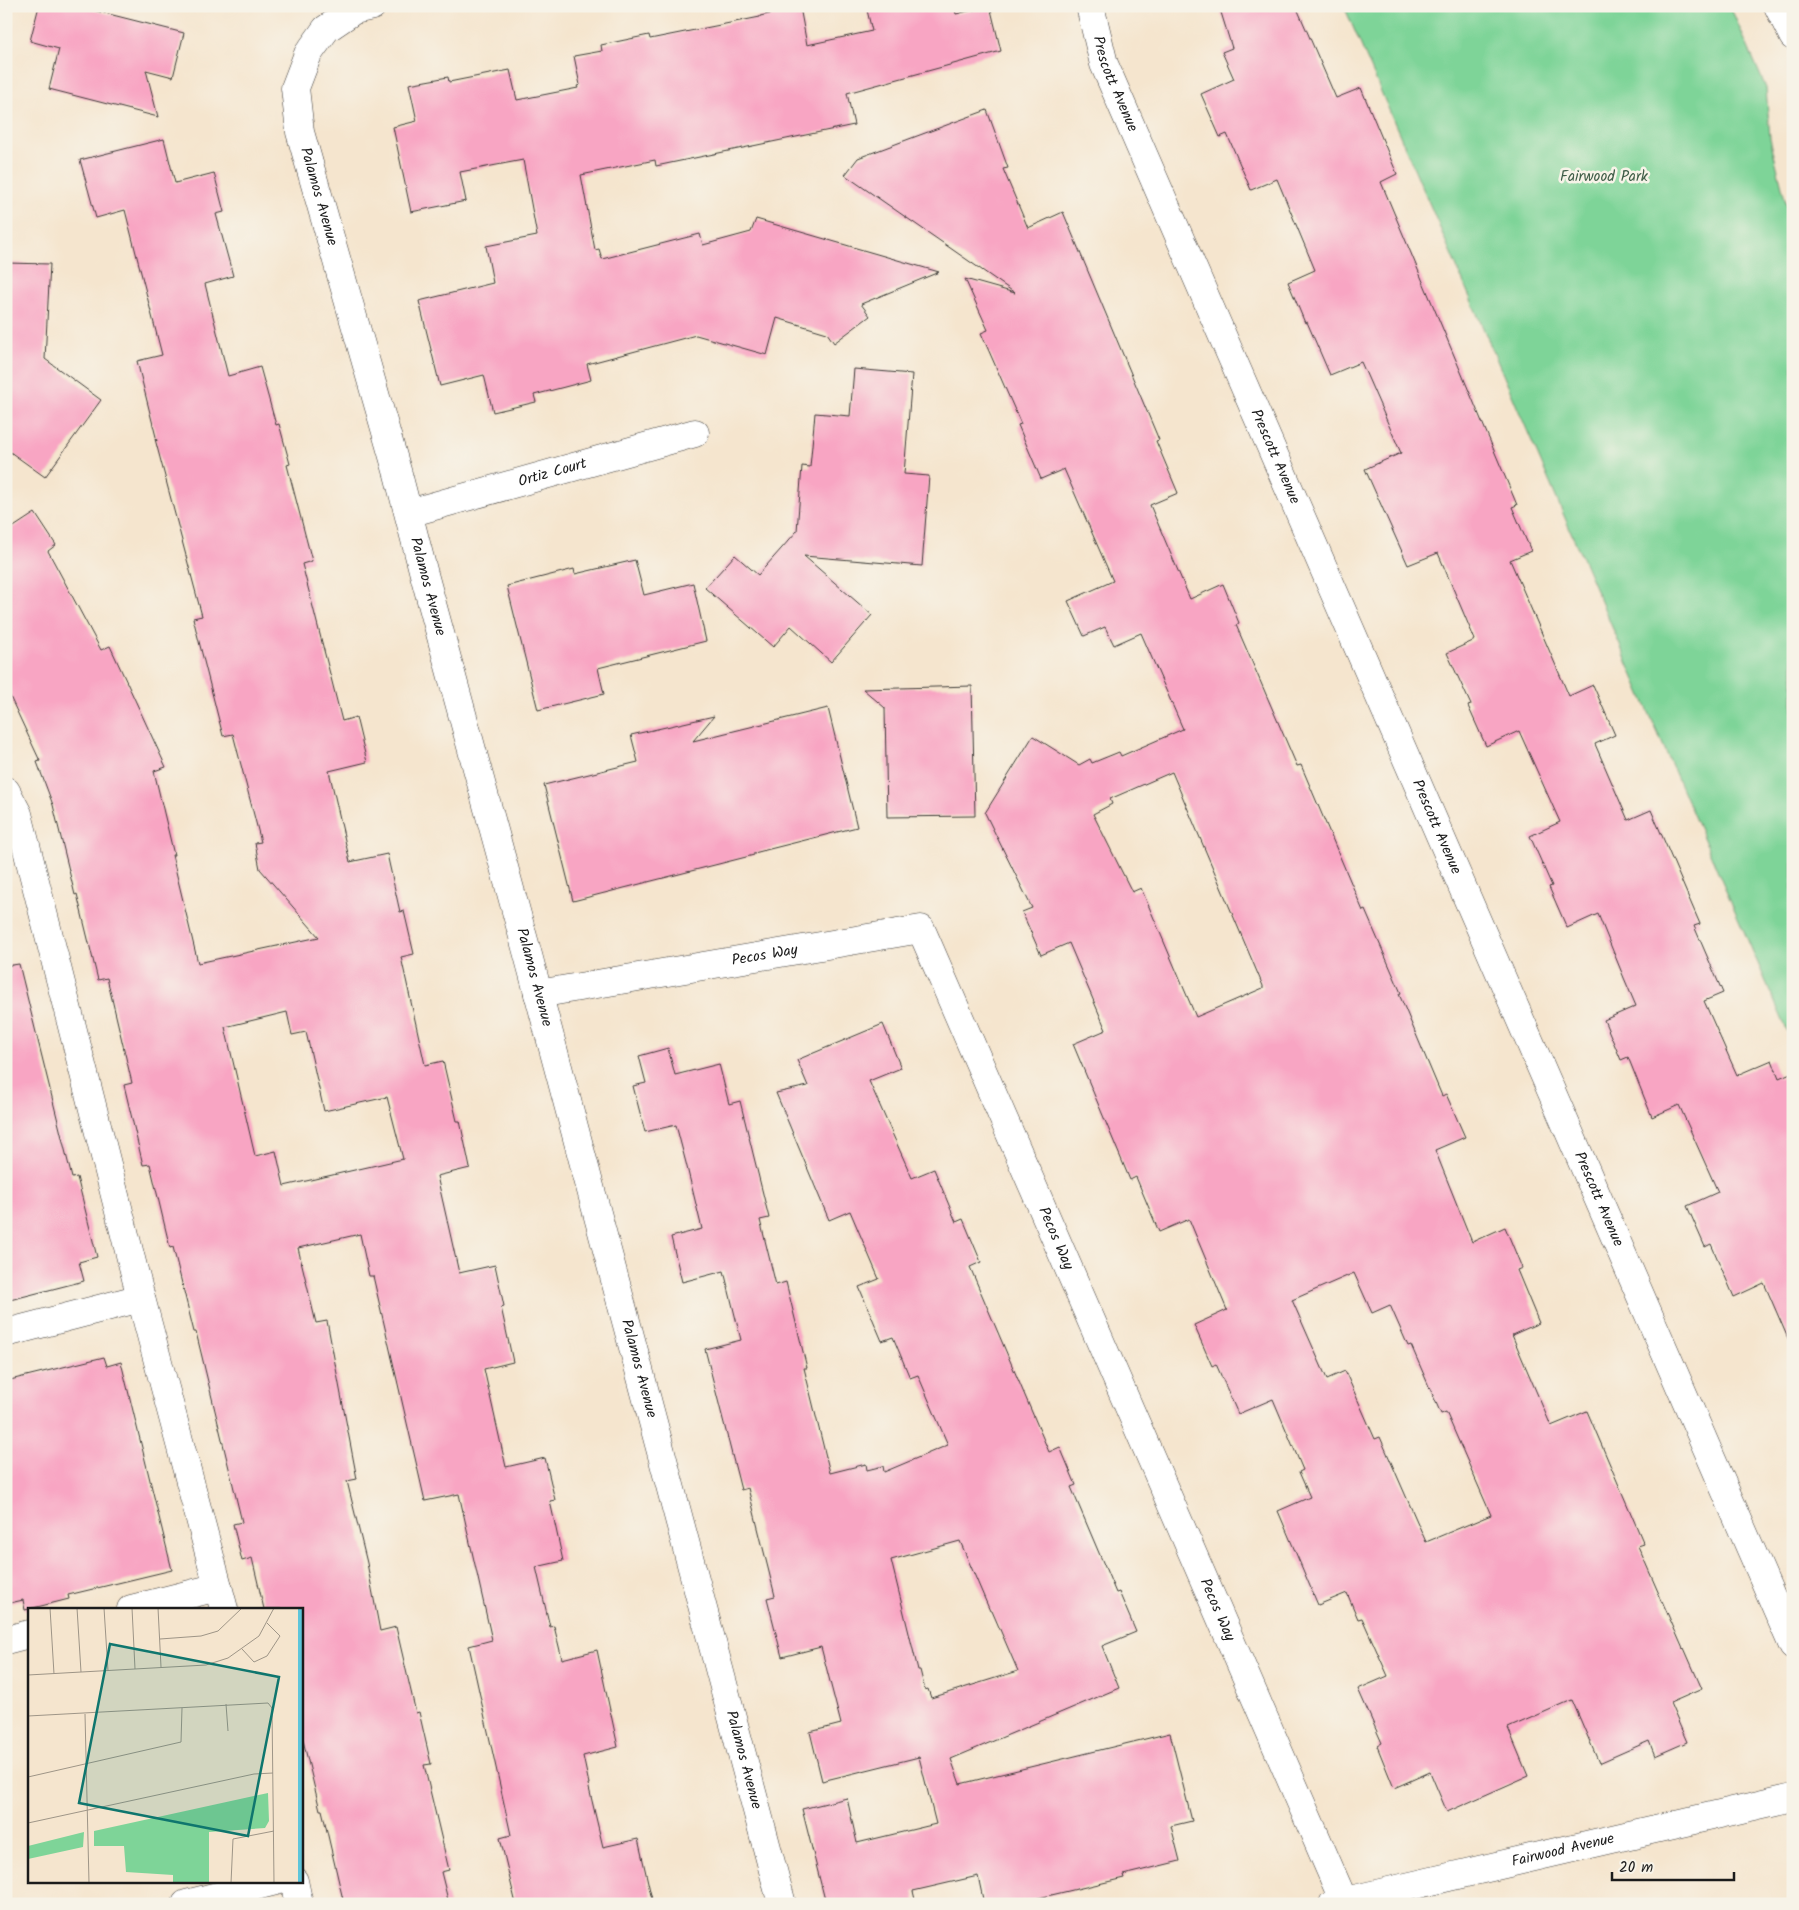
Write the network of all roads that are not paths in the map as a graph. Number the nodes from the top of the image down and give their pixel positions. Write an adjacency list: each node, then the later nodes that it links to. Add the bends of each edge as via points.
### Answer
1 (372, 6): 6 (street, Palamos Avenue, via 354,10 326,29 308,54 295,88 300,132)
2 (1090, 6): 15 (street, Prescott Avenue, via 1104,64)
3 (1778, 6): 4 (street)
4 (1793, 36)
5 (695, 433): 6 (street, Ortiz Court)
6 (409, 513): 8 (street, Palamos Avenue)
7 (6, 791): 9 (street, via 18,814)
8 (538, 994): 19 (street, Pecos Way, via 921,929); 22 (street, Palamos Avenue)
9 (141, 1298): 10 (street); 11 (street)
10 (6, 1333)
11 (221, 1598): 12 (street)
12 (140, 1608)
13 (28, 1634): 14 (street)
14 (6, 1640)
15 (1793, 1646)
16 (1793, 1797): 19 (street, Fairwood Avenue)
17 (272, 1882): 20 (street)
18 (294, 1882): 21 (street)
19 (1340, 1903)
20 (186, 1904)
21 (299, 1904)
22 (782, 1904)

